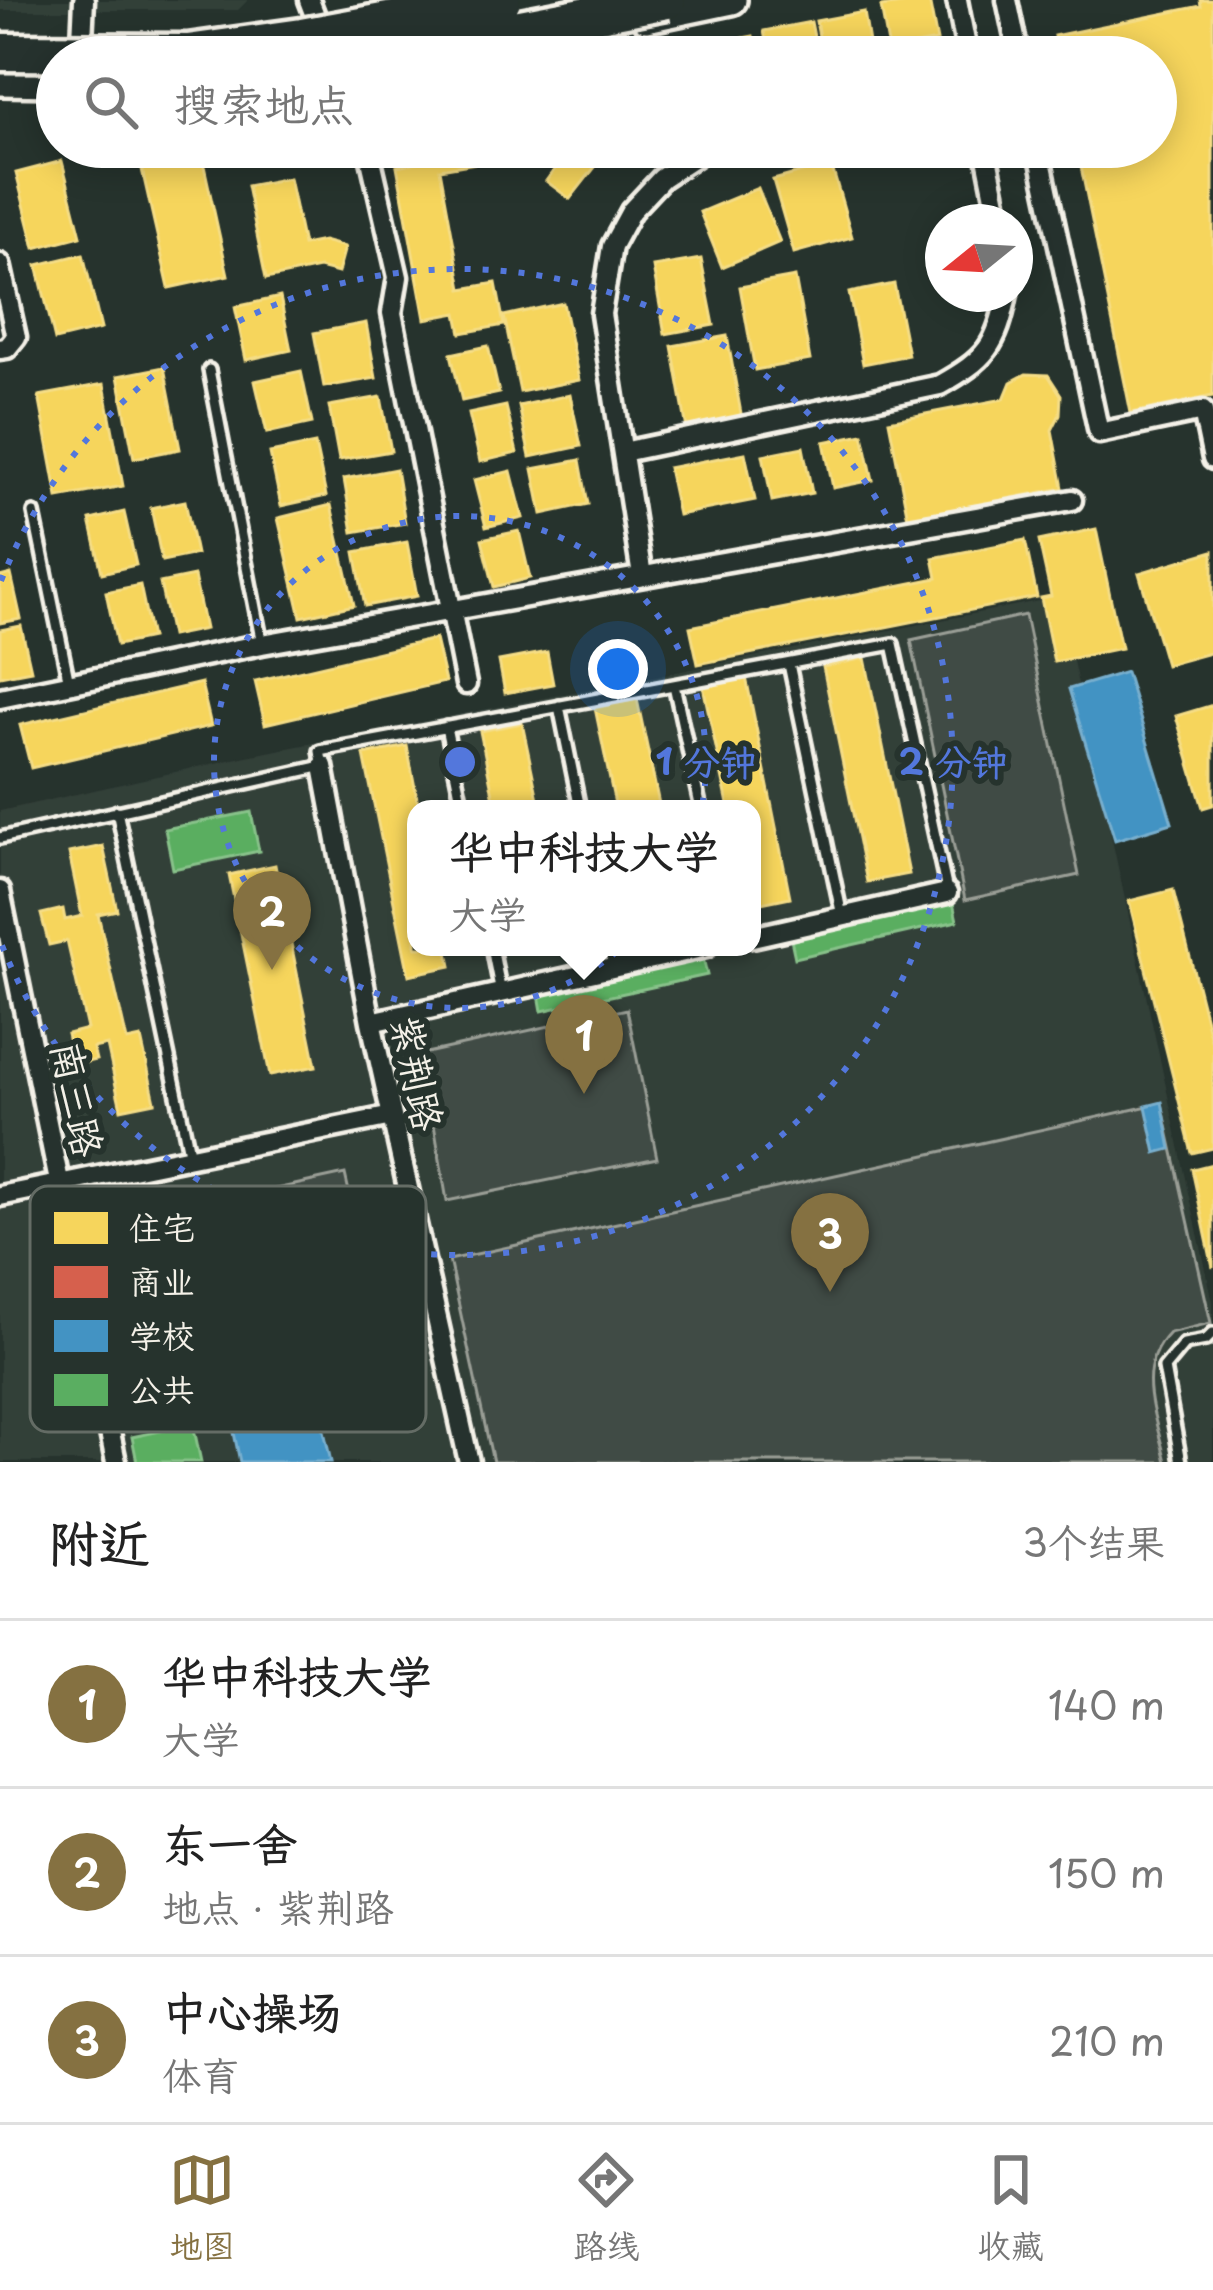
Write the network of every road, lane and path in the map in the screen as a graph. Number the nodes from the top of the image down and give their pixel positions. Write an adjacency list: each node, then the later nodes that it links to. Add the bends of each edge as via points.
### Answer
1 (84, 0): 9 (street)
2 (402, 0): 8 (main road)
3 (502, 0): 11 (highway, bridge)
4 (667, 0): 12 (highway, bridge)
5 (732, 0): 13 (main road)
6 (957, 0): 14 (street)
7 (1007, 0): 15 (street)
8 (312, 12): 10 (main road)
9 (82, 36)
10 (205, 36)
11 (313, 36)
12 (479, 36)
13 (560, 36)
14 (964, 36)
15 (1015, 36)
16 (0, 39): 17 (main road)
17 (36, 39)
18 (0, 52): 19 (highway, bridge)
19 (36, 52)
20 (0, 81): 21 (main road)
21 (36, 82)
22 (373, 168): 36 (street, via 398,277 392,313)
23 (677, 168): 31 (street, via 631,211 612,246 601,314)
24 (990, 168): 26 (street)
25 (1043, 168): 32 (street, via 1100,433 1203,411)
26 (997, 204)
27 (0, 264): 29 (street, via 16,337)
28 (1002, 312): 31 (street, via 976,364 940,385)
29 (0, 349)
30 (209, 370): 37 (lane)
31 (623, 452): 35 (street)
32 (1213, 459)
33 (1072, 500): 35 (street)
34 (34, 513): 39 (lane)
35 (642, 576): 36 (street)
36 (452, 610): 37 (street); 40 (street)
37 (262, 644): 39 (street)
38 (788, 664): 41 (lane); 52 (lane, via 893,644); 53 (lane)
39 (69, 683): 42 (street)
40 (466, 684)
41 (674, 685): 43 (lane); 48 (lane)
42 (0, 698)
43 (559, 706): 44 (lane); 47 (lane)
44 (446, 727): 45 (lane, via 320,751); 46 (lane)
45 (323, 766): 49 (lane); 60 (street, 紫荆路)
46 (461, 800)
47 (578, 800)
48 (699, 800)
49 (117, 811): 50 (lane); 62 (lane)
50 (0, 838)
51 (0, 891): 63 (street, 南三路)
52 (947, 893): 53 (street)
53 (842, 916): 54 (street)
54 (761, 935)
55 (494, 956): 59 (lane)
56 (611, 956): 58 (lane)
57 (667, 956): 58 (street)
58 (614, 968): 59 (street)
59 (501, 993): 60 (street)
60 (371, 1022): 61 (street, 紫荆路)
61 (392, 1116): 62 (street); 66 (street, 紫荆路)
62 (190, 1157): 63 (street)
63 (61, 1183): 64 (street); 65 (street, 南三路)
64 (47, 1186)
65 (62, 1186)
66 (408, 1186)
67 (30, 1190): 68 (street)
68 (0, 1196)
69 (426, 1267): 73 (street, 紫荆路)
70 (1213, 1333): 74 (lane, via 1184,1344 1164,1368)
71 (110, 1432): 72 (street, 南三路)
72 (116, 1462)
73 (470, 1462)
74 (1181, 1462)

